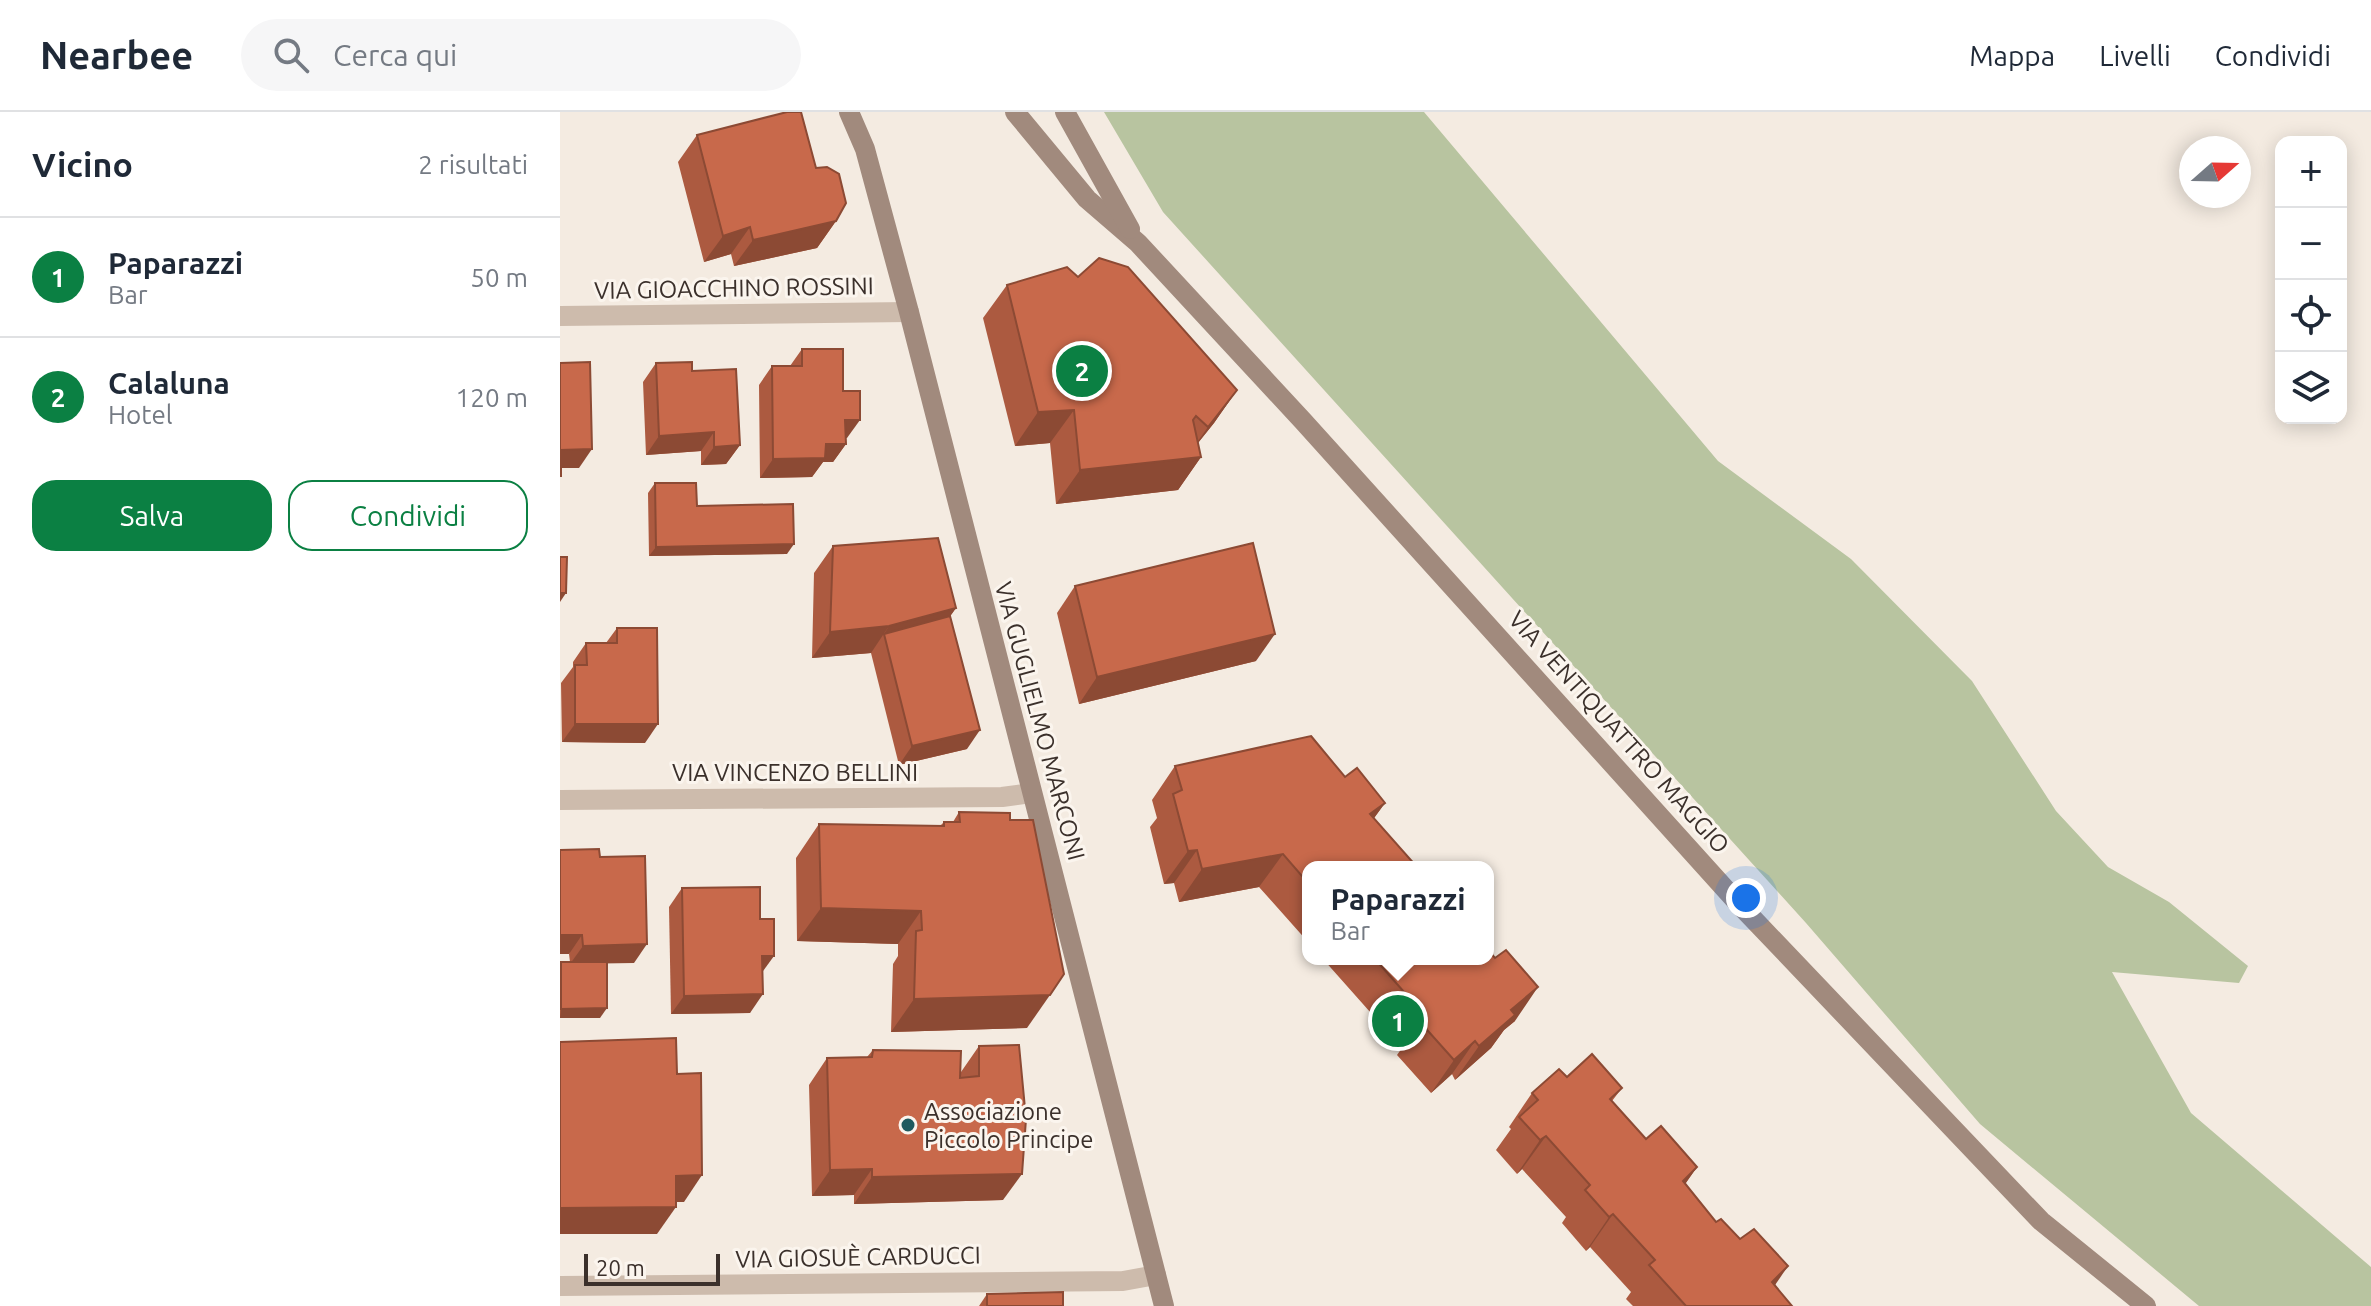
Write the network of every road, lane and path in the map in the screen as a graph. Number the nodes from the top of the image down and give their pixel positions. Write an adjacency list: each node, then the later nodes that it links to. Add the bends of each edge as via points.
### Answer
1 (849, 112): 5 (main road, VIA GUGLIELMO MARCONI)
2 (865, 112): 5 (main road, VIA GUGLIELMO MARCONI)
3 (1015, 112): 6 (main road, VIA VENTIQUATTRO MAGGIO, via 1087,199)
4 (1065, 112): 6 (main road, VIA VENTIQUATTRO MAGGIO)
5 (865, 149): 7 (main road, VIA GUGLIELMO MARCONI)
6 (1138, 243): 14 (main road, VIA VENTIQUATTRO MAGGIO, via 1737,902 2041,1221)
7 (909, 312): 8 (street, VIA GIOACCHINO ROSSINI); 9 (main road, VIA GUGLIELMO MARCONI)
8 (560, 316)
9 (1031, 793): 10 (street, VIA VINCENZO BELLINI); 11 (main road, VIA GUGLIELMO MARCONI)
10 (560, 800)
11 (1156, 1275): 12 (street, VIA GIOSUÈ CARDUCCI, via 1123,1281); 13 (main road, VIA GUGLIELMO MARCONI)
12 (560, 1286)
13 (1164, 1306)
14 (2146, 1306)

